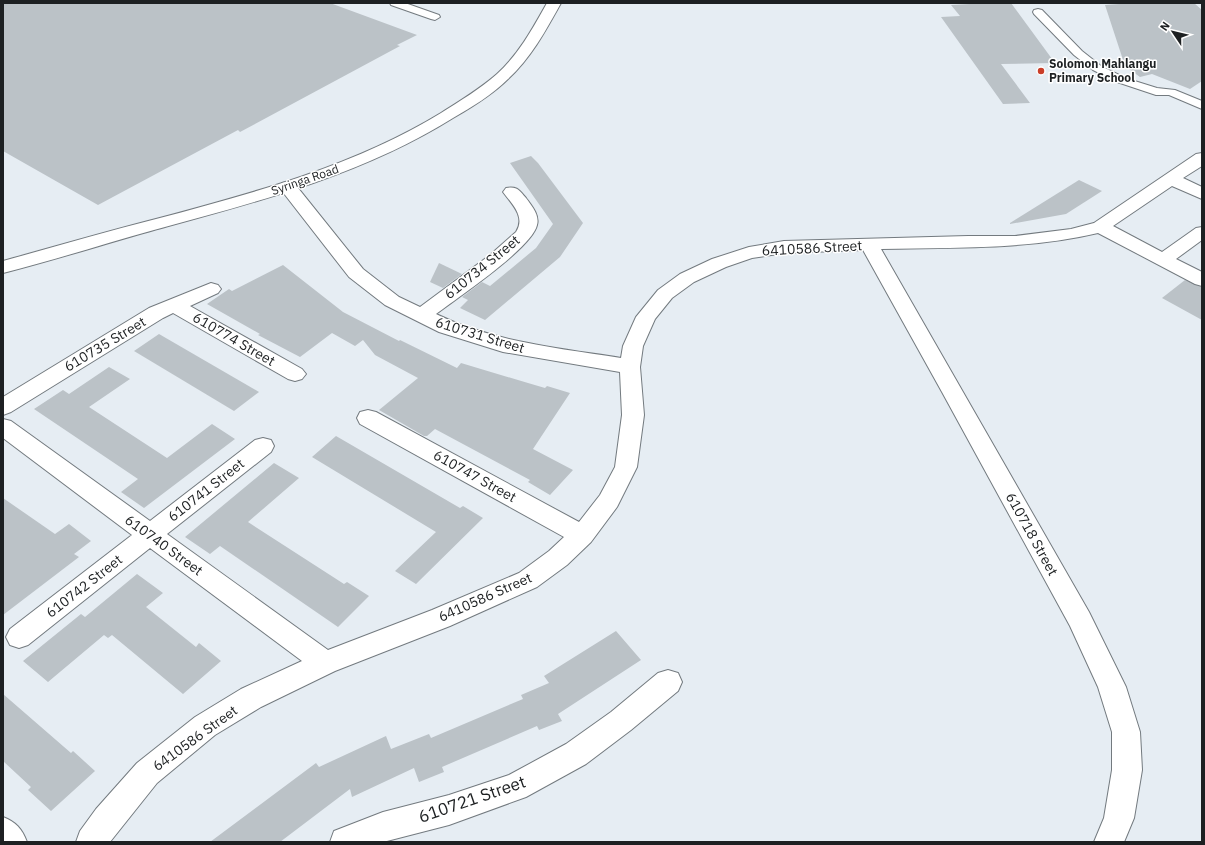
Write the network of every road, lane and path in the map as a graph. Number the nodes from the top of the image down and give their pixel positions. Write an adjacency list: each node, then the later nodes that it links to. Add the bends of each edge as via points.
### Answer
1 (395, 3): 4 (lane)
2 (554, 3): 8 (street, Syringa Road, via 530,46 508,72 476,97 399,143 355,163)
3 (1038, 12): 5 (lane, via 1078,53 1097,68 1121,80 1156,91 1171,92)
4 (434, 17)
5 (1202, 105)
6 (1202, 158): 7 (street, 6410586 Street)
7 (1171, 180): 10 (street); 11 (street, 6410586 Street)
8 (288, 186): 15 (street, Syringa Road); 19 (street, 610731 Street, via 356,273 392,301)
9 (512, 192): 19 (street, 610734 Street, via 528,215 528,227 521,238)
10 (1202, 194)
11 (1100, 227): 13 (street, 6410586 Street, via 1071,234 1015,241); 14 (street)
12 (1202, 232): 14 (street)
13 (869, 245): 20 (street, 6410586 Street, via 784,247 750,253 719,263 687,278 664,294 646,317 632,346); 35 (street, 610718 Street, via 1076,613 1112,687 1126,732 1127,770 1119,818)
14 (1164, 259): 16 (street)
15 (3, 267)
16 (1202, 280)
17 (211, 289): 18 (street, 610735 Street)
18 (174, 305): 21 (street, 610774 Street); 22 (street, 610735 Street, via 156,313)
19 (422, 315): 20 (street, 610731 Street, via 446,327 510,347)
20 (630, 367): 27 (street, 6410586 Street, via 633,415 626,467 609,502)
21 (295, 374)
22 (3, 407)
23 (368, 418): 27 (street, 610747 Street)
24 (3, 427): 26 (street, 610740 Street)
25 (263, 446): 26 (street, 610741 Street)
26 (149, 534): 28 (street, 610742 Street); 29 (street, 610740 Street)
27 (582, 534): 29 (street, 6410586 Street, via 558,558 528,580 441,618)
28 (19, 637)
29 (325, 663): 33 (street, 6410586 Street, via 251,698 205,726 147,773)
30 (668, 682): 34 (street, 610721 Street, via 576,754 516,787 449,810 383,827)
31 (3, 832): 32 (street)
32 (12, 842)
33 (91, 842)
34 (345, 842)
35 (1109, 842)

